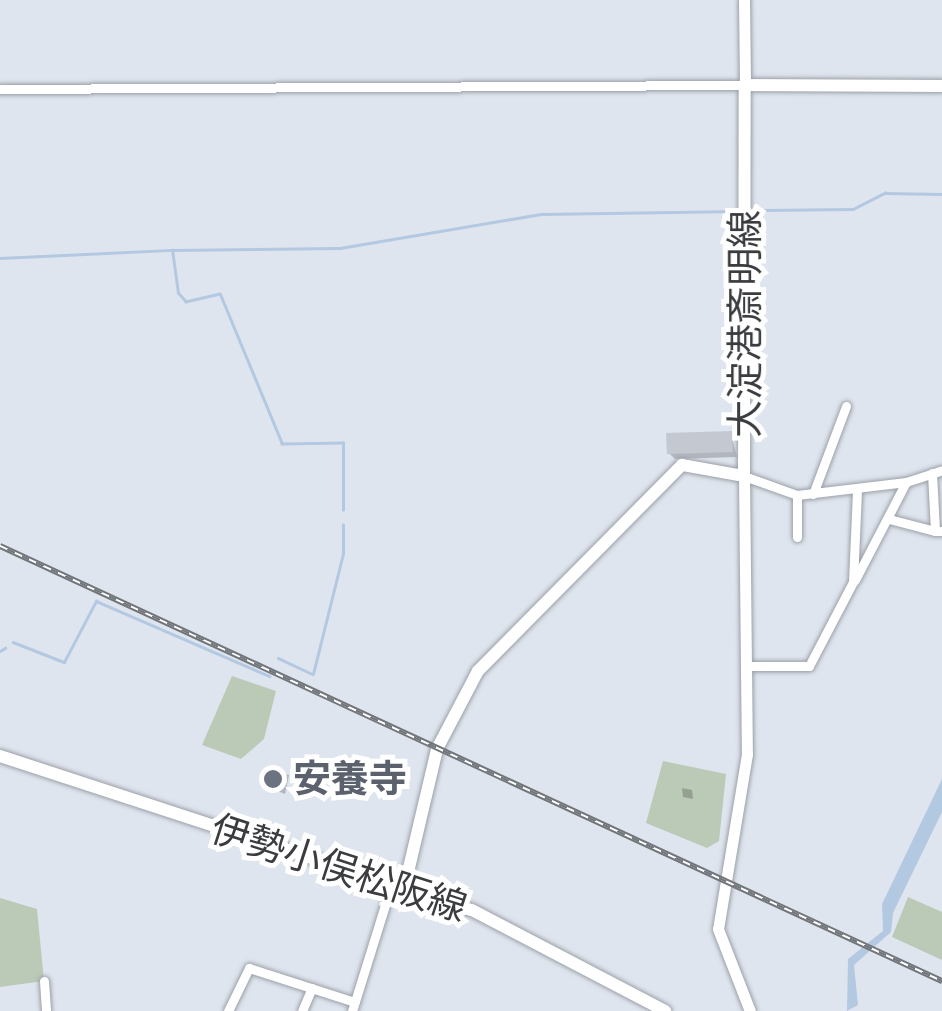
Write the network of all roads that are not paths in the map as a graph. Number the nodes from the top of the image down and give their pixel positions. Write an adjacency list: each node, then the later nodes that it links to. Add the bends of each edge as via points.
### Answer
1 (744, 0): 2 (street)
2 (744, 85): 3 (main road); 4 (street); 7 (main road, 大淀港斎明線)
3 (942, 86)
4 (0, 89)
5 (846, 406): 10 (street)
6 (937, 472): 8 (street); 13 (street)
7 (744, 476): 11 (street); 16 (street); 18 (main road, 大淀港斎明線, via 682,465 478,671 439,745)
8 (906, 482): 9 (street); 12 (street)
9 (857, 490): 10 (street); 15 (street)
10 (813, 494): 11 (street)
11 (797, 495): 14 (street)
12 (888, 519): 13 (street); 15 (street)
13 (939, 531)
14 (797, 538)
15 (853, 582): 16 (street, via 809,666)
16 (747, 666): 26 (street, via 747,754 718,929)
17 (0, 756): 18 (main road, 伊勢小俣松阪線)
18 (398, 887): 21 (street); 25 (main road, 伊勢小俣松阪線, via 490,918)
19 (44, 981): 22 (street)
20 (312, 988): 21 (street); 23 (street, via 249,968); 24 (street)
21 (353, 1006)
22 (46, 1011)
23 (228, 1011)
24 (302, 1011)
25 (665, 1011)
26 (750, 1011)

